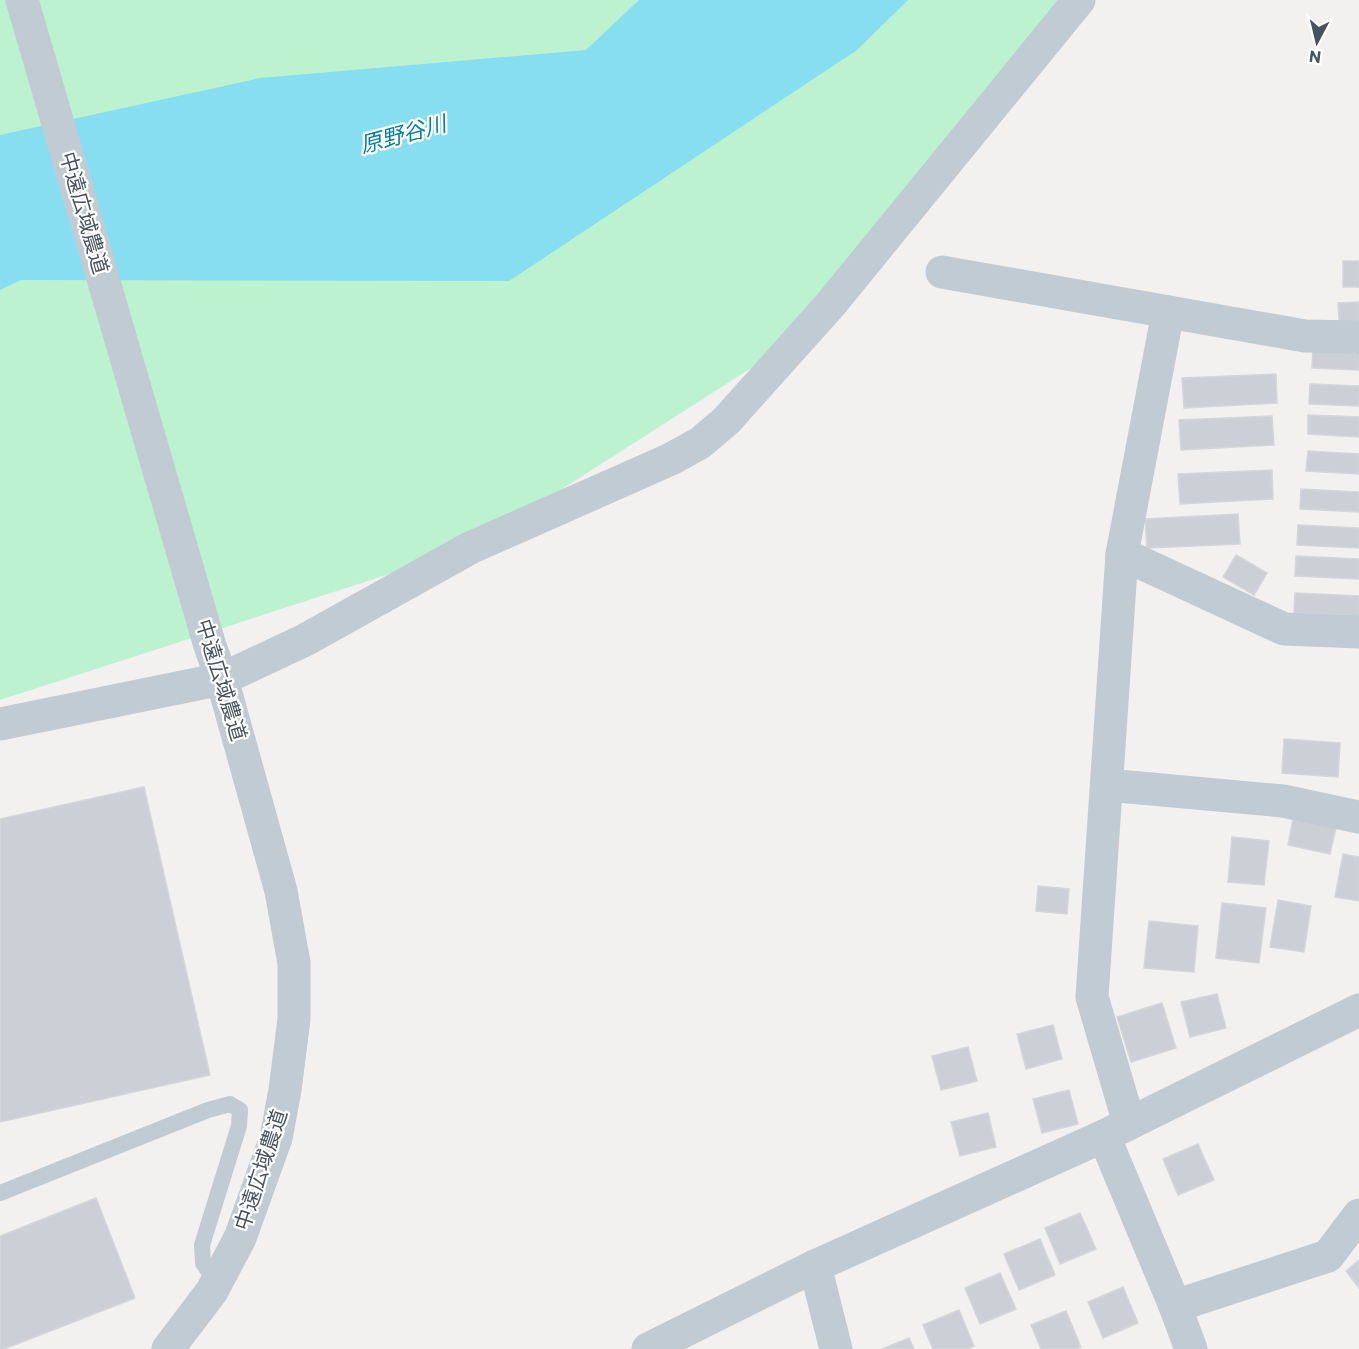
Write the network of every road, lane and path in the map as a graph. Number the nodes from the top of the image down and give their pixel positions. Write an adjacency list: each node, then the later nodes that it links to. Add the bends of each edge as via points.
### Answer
1 (22, 0): 8 (street, 中遠広域農道)
2 (1079, 0): 8 (street, via 830,305 726,421 700,443 470,548 304,640)
3 (942, 272): 4 (street)
4 (1168, 312): 5 (street, via 1305,336); 6 (street)
5 (1359, 337)
6 (1122, 554): 7 (street, via 1284,629); 10 (street)
7 (1359, 632)
8 (222, 679): 9 (street); 17 (street, 中遠広域農道, via 281,891 294,963 294,1019 276,1138 240,1238)
9 (0, 724)
10 (1107, 785): 11 (street, via 1283,801); 13 (street, via 1092,998)
11 (1359, 817)
12 (1359, 1010): 13 (street)
13 (1117, 1130): 16 (street); 18 (street)
14 (0, 1193): 17 (lane, via 230,1104 240,1110 239,1126 202,1245 203,1263)
15 (1359, 1215): 18 (street, via 1328,1256)
16 (815, 1266): 20 (street); 21 (street)
17 (216, 1284): 19 (street, 中遠広域農道)
18 (1175, 1306): 22 (street)
19 (168, 1349)
20 (648, 1349)
21 (836, 1349)
22 (1191, 1349)

